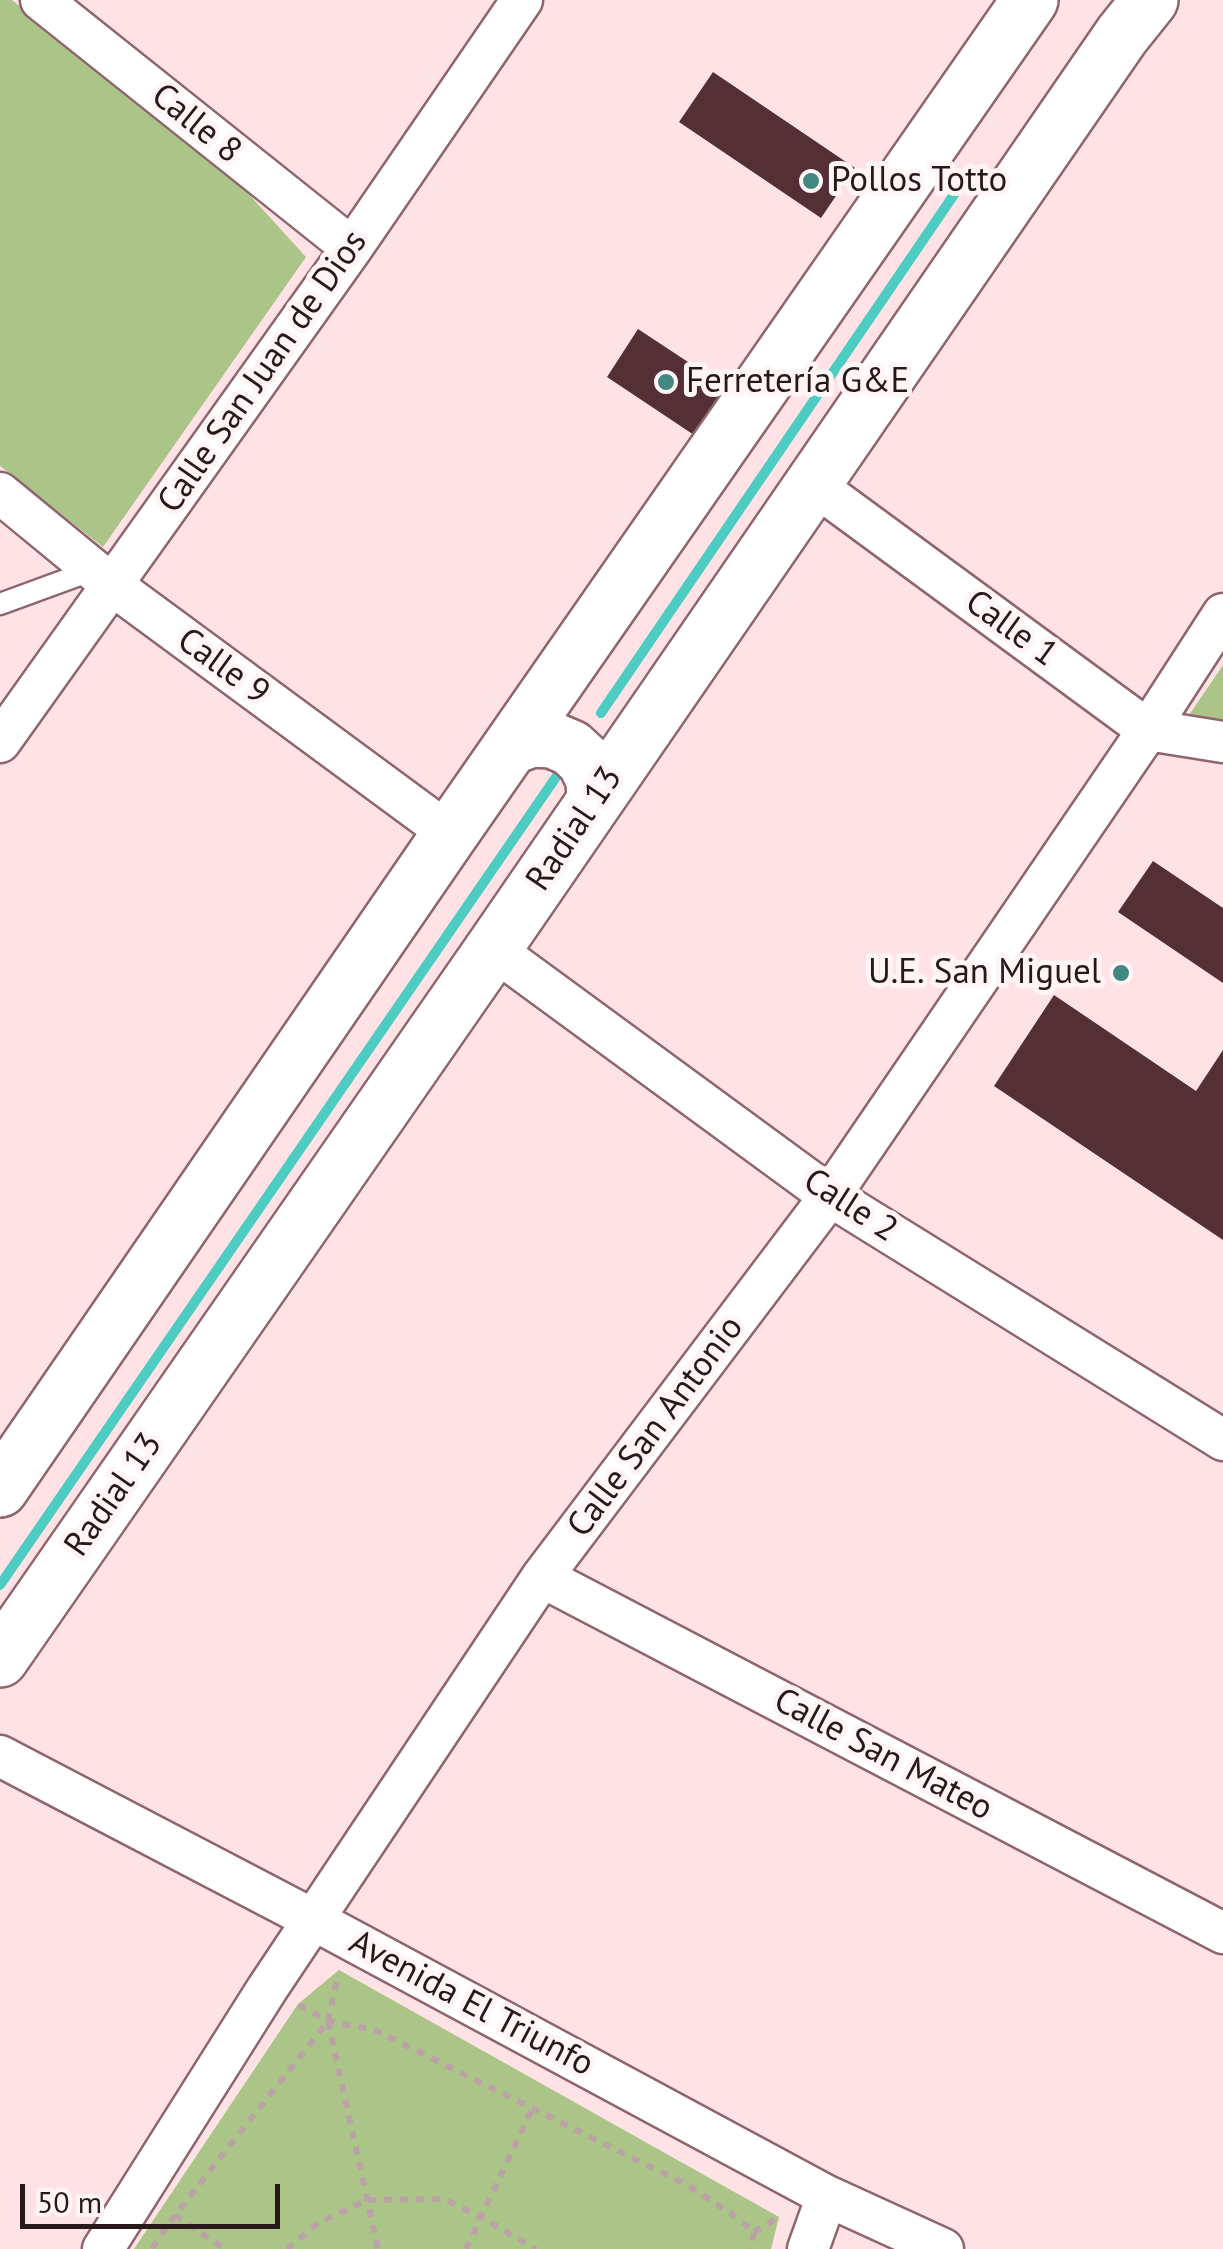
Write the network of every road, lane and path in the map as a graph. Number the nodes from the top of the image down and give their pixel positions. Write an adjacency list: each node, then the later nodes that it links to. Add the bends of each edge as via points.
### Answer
1 (40, 0): 5 (street, Calle 8)
2 (522, 0): 5 (street, Calle San Juan de Dios)
3 (1030, 0): 11 (main road)
4 (1150, 0): 6 (main road, Radial 13)
5 (352, 248): 8 (street, Calle San Juan de Dios)
6 (813, 484): 12 (street, Calle 1); 13 (main road, Radial 13)
7 (0, 494): 8 (street, Calle 9)
8 (103, 578): 9 (lane); 14 (street, Calle San Juan de Dios); 18 (street, Calle 9)
9 (0, 604)
10 (1223, 614): 12 (street, Calle San Antonio)
11 (560, 677): 13 (main road, via 564,700 584,727 616,739); 16 (main road)
12 (1148, 730): 15 (street, Calle 1); 20 (street, Calle San Antonio)
13 (639, 736): 17 (main road, Radial 13)
14 (0, 742)
15 (1223, 742)
16 (513, 746): 17 (main road, via 532,739 570,748 594,780); 18 (main road)
17 (595, 800): 19 (main road, Radial 13)
18 (450, 834): 22 (main road)
19 (493, 949): 20 (street, Calle 2); 24 (main road, Radial 13)
20 (830, 1196): 21 (street, Calle 2); 23 (street, Calle San Antonio)
21 (1223, 1440)
22 (0, 1489)
23 (542, 1577): 26 (street, Calle San Antonio); 27 (street, Calle San Mateo)
24 (0, 1659)
25 (0, 1756): 26 (street, Avenida El Triunfo)
26 (314, 1920): 28 (street, Calle San Antonio); 31 (street, Avenida El Triunfo)
27 (1223, 1933)
28 (267, 1989): 29 (path); 35 (street, Calle San Antonio)
29 (328, 2021): 30 (path, via 375,2030); 32 (path); 33 (path)
30 (532, 2107): 34 (path); 42 (path, via 685,2184 754,2232)
31 (827, 2196): 43 (street); 44 (street, Avenida El Triunfo)
32 (368, 2200): 34 (path, via 444,2199); 38 (path, via 318,2223); 39 (path)
33 (175, 2215): 36 (path); 37 (path)
34 (482, 2217): 40 (path); 41 (path)
35 (103, 2249)
36 (151, 2249)
37 (225, 2249)
38 (287, 2249)
39 (378, 2249)
40 (466, 2249)
41 (536, 2249)
42 (751, 2249)
43 (808, 2249)
44 (944, 2249)

